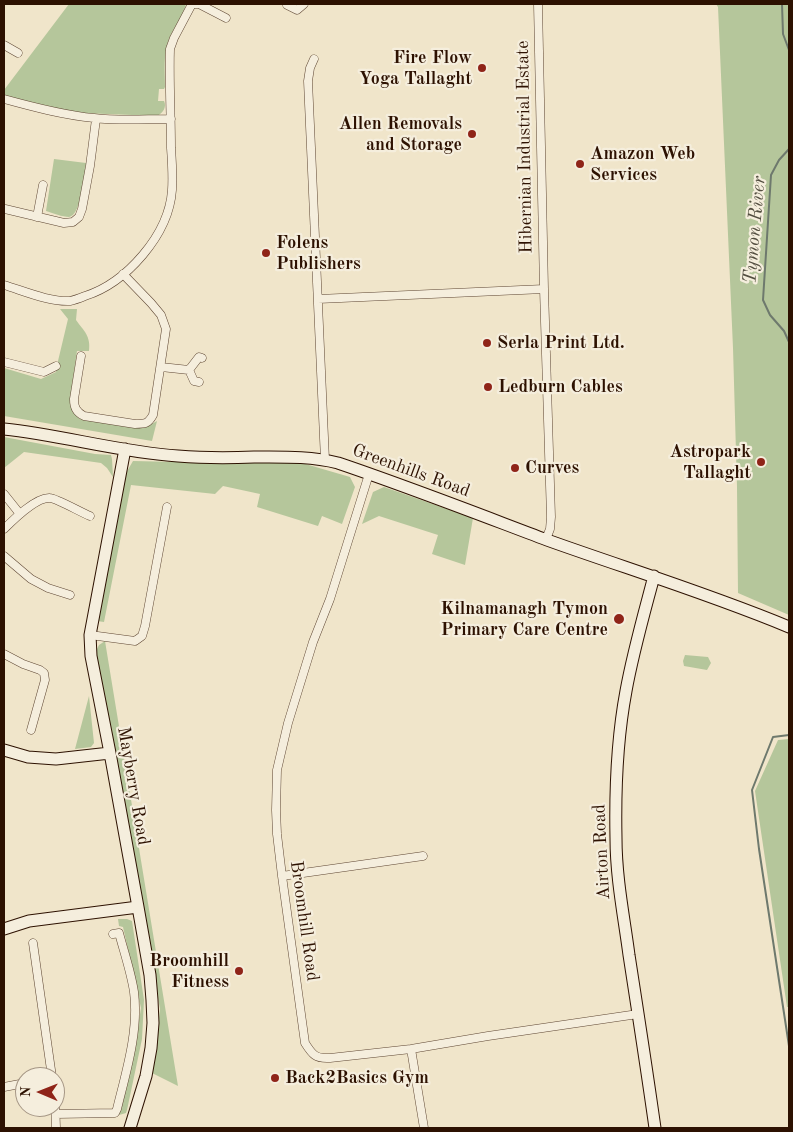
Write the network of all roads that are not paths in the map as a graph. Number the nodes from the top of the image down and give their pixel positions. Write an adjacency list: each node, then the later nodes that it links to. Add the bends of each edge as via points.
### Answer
1 (192, 4): 5 (street, via 199,4); 11 (street, via 170,50)
2 (304, 4): 4 (street, via 297,10)
3 (538, 4): 17 (street, Hibernian Industrial Estate)
4 (288, 5)
5 (226, 18)
6 (4, 45): 7 (street)
7 (18, 54)
8 (314, 59): 18 (street, via 308,81)
9 (4, 99): 10 (street)
10 (96, 119): 11 (street); 14 (street, via 79,217 64,223)
11 (171, 119): 15 (street, via 172,190 167,213 150,246)
12 (43, 185): 14 (street)
13 (5, 209): 14 (street)
14 (37, 217)
15 (123, 274): 16 (street, via 98,292 71,301 52,300); 23 (street, via 161,316 166,329)
16 (4, 285)
17 (544, 289): 18 (street); 35 (street, Hibernian Industrial Estate, via 551,517)
18 (318, 299): 28 (street)
19 (80, 356): 23 (street, via 74,399 77,412 135,424 150,421 153,415)
20 (202, 358): 24 (street, via 199,357)
21 (4, 362): 22 (street, via 44,372)
22 (56, 366)
23 (161, 367): 24 (street)
24 (189, 370): 25 (street, via 194,381)
25 (199, 382)
26 (4, 429): 27 (street, Greenhills Road)
27 (125, 449): 28 (street, Greenhills Road, via 177,456); 40 (street, Mayberry Road)
28 (325, 460): 29 (street, Greenhills Road)
29 (369, 474): 35 (street, Greenhills Road); 46 (street, Broomhill Road, via 288,724 277,770 277,834)
30 (4, 494): 32 (street)
31 (167, 508): 40 (street, via 142,636 135,641)
32 (20, 514): 33 (street, via 50,498); 34 (street)
33 (90, 516)
34 (4, 529)
35 (546, 539): 37 (street, Greenhills Road)
36 (4, 556): 38 (street, via 31,579)
37 (654, 576): 39 (street, Greenhills Road); 51 (street, Airton Road, via 627,687 617,777 618,873)
38 (70, 595)
39 (789, 627)
40 (90, 635): 44 (street, Mayberry Road, via 91,656)
41 (4, 654): 42 (street, via 44,673 45,680)
42 (31, 730)
43 (4, 750): 44 (street, via 28,757 56,759)
44 (110, 753): 47 (street, Mayberry Road)
45 (423, 856): 46 (street)
46 (282, 876): 52 (street, Broomhill Road, via 305,1043 312,1054 323,1059)
47 (138, 907): 48 (street, via 29,921); 55 (street, Mayberry Road, via 150,975 153,1024 146,1076)
48 (4, 929)
49 (113, 934): 54 (street, via 119,933 134,994 132,1044 117,1109 115,1113)
50 (33, 944): 53 (street)
51 (638, 1014): 52 (street, Broomhill Road); 57 (street, Airton Road)
52 (411, 1049): 56 (street)
53 (51, 1067)
54 (65, 1114)
55 (130, 1128)
56 (424, 1128)
57 (655, 1128)

